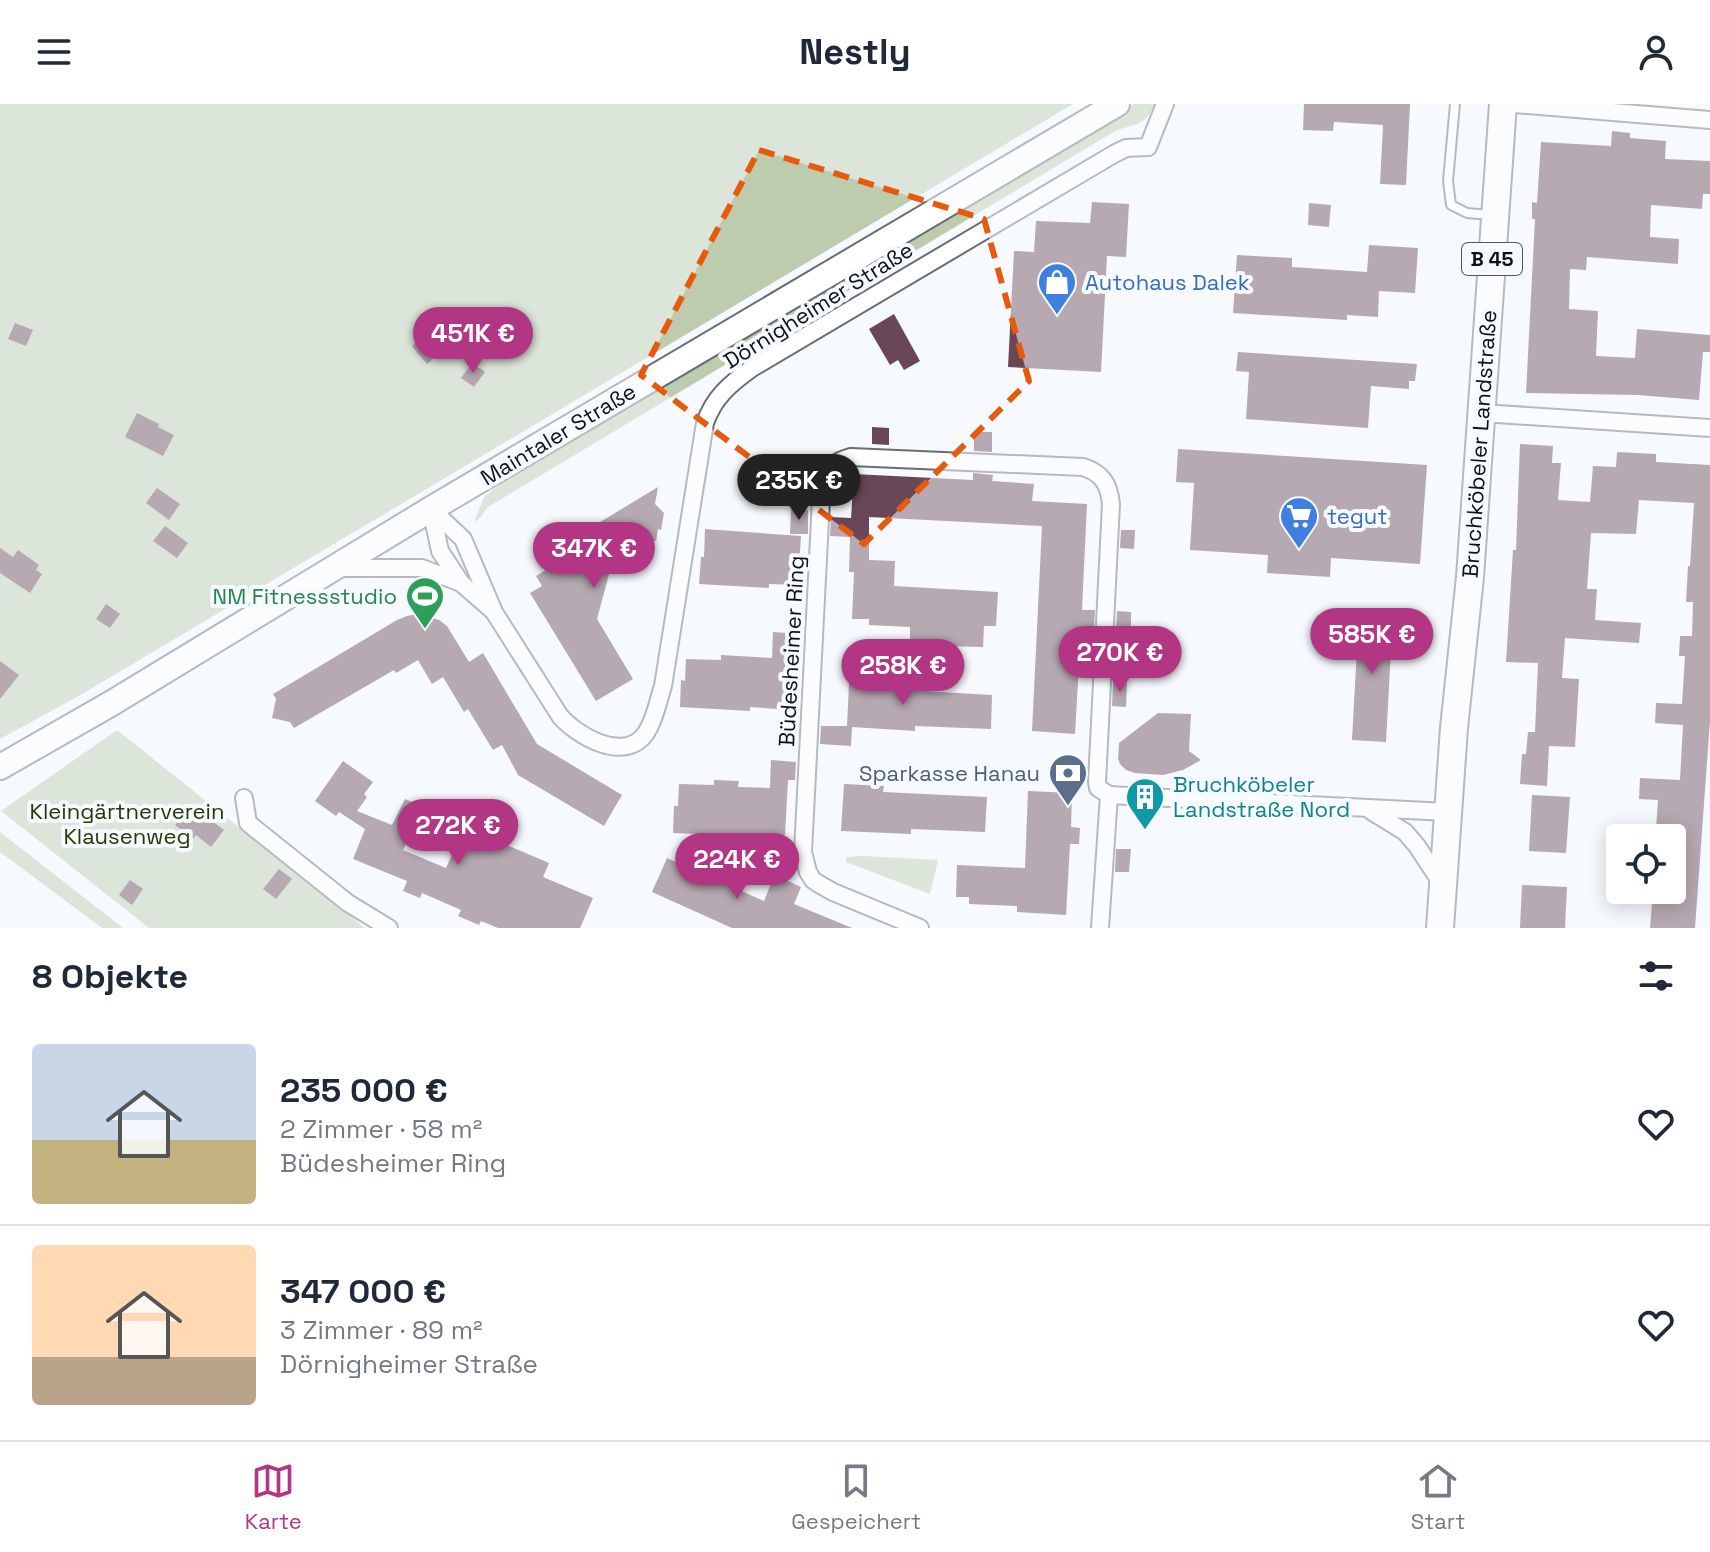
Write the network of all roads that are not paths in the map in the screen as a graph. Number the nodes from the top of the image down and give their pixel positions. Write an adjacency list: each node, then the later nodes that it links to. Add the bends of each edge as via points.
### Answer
1 (1117, 104): 10 (main road, Maintaler Straße)
2 (1165, 104): 13 (street, Dörnigheimer Straße, via 1148,147 1114,154 752,368 718,397 705,423 663,686 651,724 638,742 604,745 568,726)
3 (1455, 104): 7 (lane, via 1451,205 1467,213)
4 (1503, 104): 7 (main road, Bruchköbeler Landstraße / B 45)
5 (1514, 104): 6 (street)
6 (1710, 120)
7 (1494, 215): 8 (main road, Bruchköbeler Landstraße / B 45)
8 (1482, 413): 9 (street); 18 (main road, Bruchköbeler Landstraße / B 45)
9 (1710, 428)
10 (431, 509): 11 (main road, Maintaler Straße); 12 (street, Dörnigheimer Straße, via 440,551); 13 (street, Dörnigheimer Straße, via 463,539)
11 (332, 568): 12 (street, Dörnigheimer Straße, via 422,568); 14 (main road, Maintaler Straße)
12 (461, 583): 13 (street, Dörnigheimer Straße)
13 (494, 612)
14 (0, 767)
15 (1109, 795): 17 (street); 21 (street, Büdesheimer Ring, via 1097,782 1111,504 1104,479 1076,467 851,457 834,464 822,480 820,503 804,863 813,880 828,890); 22 (street, Büdesheimer Ring)
16 (244, 798): 20 (street, via 248,823 348,903)
17 (1366, 808): 18 (street); 19 (street, via 1405,832)
18 (1447, 812): 19 (main road, Bruchköbeler Landstraße / B 45)
19 (1443, 884): 23 (main road, Bruchköbeler Landstraße / B 45)
20 (389, 928)
21 (920, 928)
22 (1100, 928)
23 (1440, 928)

